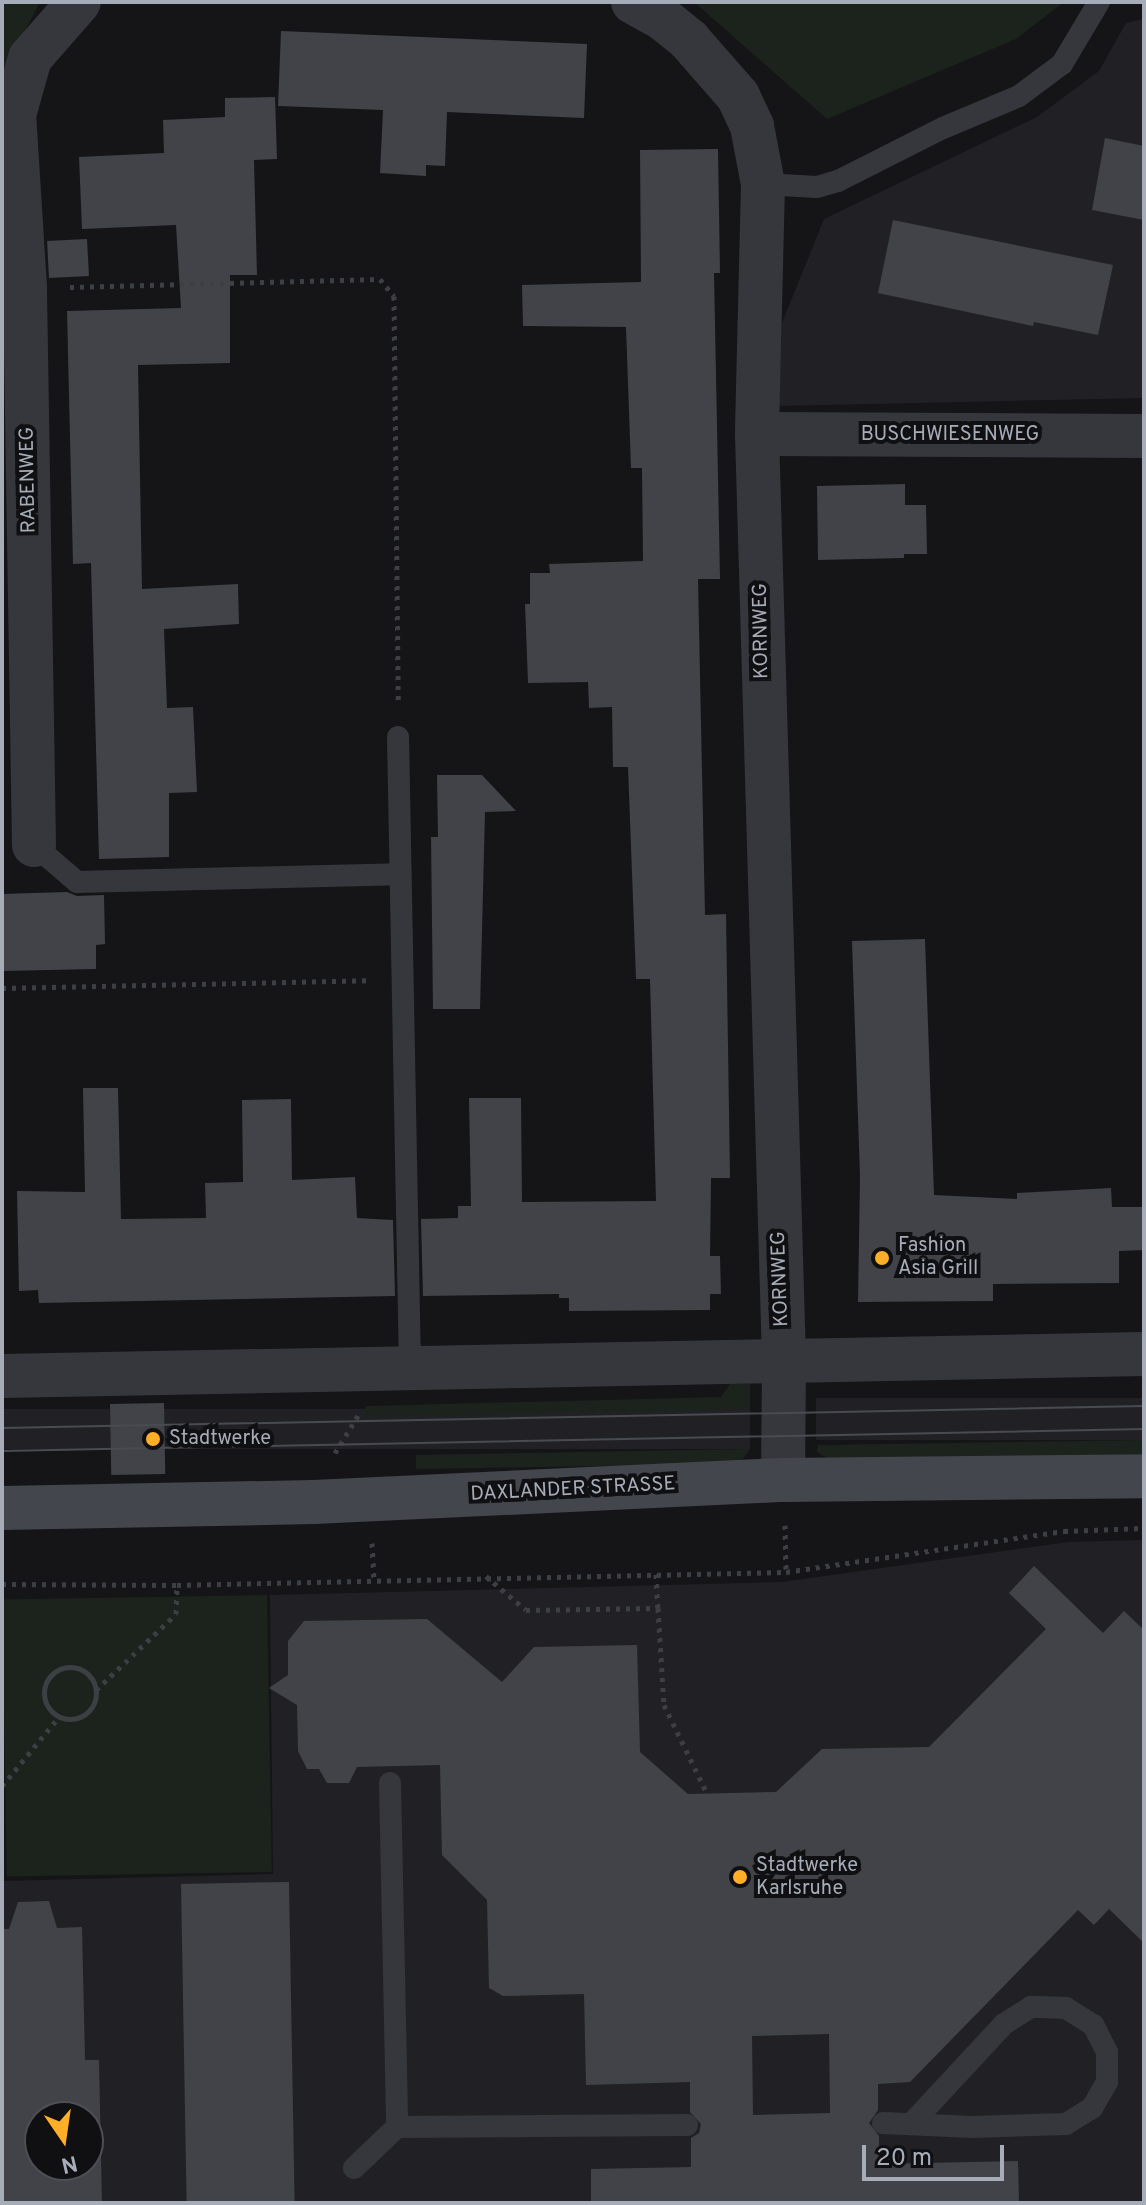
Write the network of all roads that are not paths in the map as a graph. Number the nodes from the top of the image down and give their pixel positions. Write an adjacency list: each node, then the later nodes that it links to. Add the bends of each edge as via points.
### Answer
1 (79, 2): 4 (street, RABENWEG, via 30,58)
2 (633, 2): 5 (street, KORNWEG, via 689,40 738,96 752,126)
3 (1099, 2): 5 (lane, via 1062,64 1019,96 838,181 817,187)
4 (8, 111): 9 (street, RABENWEG, via 25,288)
5 (763, 184): 6 (street, KORNWEG)
6 (757, 434): 7 (street, BUSCHWIESENWEG); 12 (street, KORNWEG)
7 (1144, 436)
8 (398, 737): 10 (lane)
9 (34, 845): 10 (lane, via 77,882)
10 (399, 874): 13 (lane)
11 (1144, 1354): 12 (street)
12 (784, 1362): 13 (street); 16 (street, KORNWEG)
13 (410, 1370): 14 (street)
14 (2, 1376)
15 (1144, 1476): 16 (street, DAXLANDER STRASSE)
16 (783, 1480): 17 (street, DAXLANDER STRASSE, via 314,1502)
17 (2, 1508)
18 (390, 1783): 22 (lane)
19 (913, 2122): 19 (lane, via 972,2127 1066,2124 1092,2108 1107,2082 1107,2052 1093,2025 1066,2008 1031,2007 1004,2024); 20 (lane)
20 (883, 2123)
21 (687, 2125): 22 (lane)
22 (397, 2127): 23 (lane)
23 (354, 2168)

